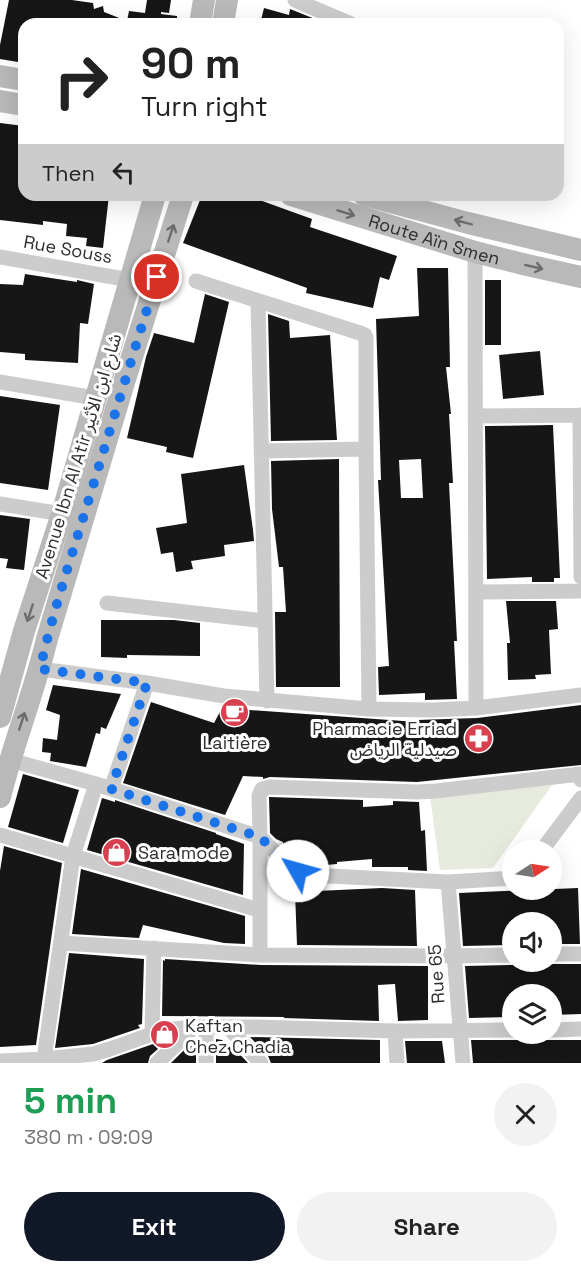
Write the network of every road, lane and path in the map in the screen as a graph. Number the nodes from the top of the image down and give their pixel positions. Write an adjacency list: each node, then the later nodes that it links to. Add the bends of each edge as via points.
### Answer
1 (204, 0): 4 (street)
2 (227, 0): 5 (street)
3 (295, 0): 6 (street)
4 (201, 18)
5 (224, 18)
6 (337, 18)
7 (0, 76): 8 (street)
8 (18, 79)
9 (0, 101): 10 (street)
10 (18, 104)
11 (153, 201): 19 (street, Avenue Ibn Al Atir شارع ابن الأثير)
12 (181, 201): 36 (street, Avenue Ibn Al Atir شارع ابن الأثير, one-way to 12)
13 (310, 201): 16 (street, Route Aïn Smen, one-way to 16)
14 (386, 201): 15 (street, Route Aïn Smen, one-way to 14)
15 (581, 250)
16 (475, 252): 18 (street, Route Aïn Smen, one-way to 18); 25 (street)
17 (0, 257): 19 (street, Rue Souss)
18 (581, 277)
19 (130, 280): 23 (street, Avenue Ibn Al Atir شارع ابن الأثير)
20 (196, 281): 21 (street)
21 (258, 302): 26 (street, via 365,335); 27 (street)
22 (0, 382): 23 (street)
23 (95, 398): 29 (street, Avenue Ibn Al Atir شارع ابن الأثير)
24 (580, 415): 25 (street); 30 (street)
25 (475, 416): 32 (street)
26 (366, 449): 27 (street); 41 (street)
27 (261, 451): 34 (street)
28 (0, 504): 29 (street)
29 (62, 514): 35 (street, Avenue Ibn Al Atir شارع ابن الأثير, one-way to 35)
30 (581, 577)
31 (581, 591): 32 (street)
32 (476, 592): 40 (street)
33 (107, 603): 34 (street)
34 (265, 621): 39 (street)
35 (7, 665): 42 (street, Avenue Ibn Al Atir شارع ابن الأثير)
36 (40, 669): 37 (street); 43 (street, Avenue Ibn Al Atir شارع ابن الأثير, one-way to 36)
37 (147, 683): 39 (street); 45 (street)
38 (581, 695): 40 (street)
39 (267, 701): 41 (street)
40 (476, 708): 41 (street)
41 (369, 709)
42 (0, 717)
43 (10, 760): 45 (street); 46 (street, Avenue Ibn Al Atir شارع ابن الأثير)
44 (581, 780): 49 (street, via 580,774 417,792 266,787 259,796)
45 (104, 786): 49 (street); 51 (street)
46 (0, 797)
47 (581, 798): 50 (street)
48 (0, 835): 51 (street)
49 (260, 837): 53 (street, via 286,863 310,874); 54 (street)
50 (550, 840)
51 (73, 856): 54 (street); 55 (street)
52 (502, 879): 53 (street)
53 (448, 882): 61 (street, Rue 65)
54 (259, 910): 59 (street)
55 (61, 943): 56 (street); 70 (street)
56 (154, 948): 59 (street); 69 (street)
57 (562, 954): 58 (street)
58 (581, 954)
59 (260, 955): 61 (street)
60 (502, 955): 61 (street)
61 (454, 956): 68 (street, Rue 65)
62 (200, 1027): 63 (street); 69 (street); 72 (street); 73 (street)
63 (228, 1027): 67 (street); 74 (street)
64 (581, 1029): 66 (street)
65 (502, 1030): 68 (street)
66 (562, 1030)
67 (395, 1031): 68 (street); 75 (street)
68 (460, 1031): 76 (street, Rue 65)
69 (152, 1033): 70 (street, via 93,1054)
70 (44, 1059): 71 (street)
71 (4, 1062)
72 (157, 1063)
73 (206, 1063)
74 (261, 1063)
75 (397, 1063)
76 (463, 1063)

